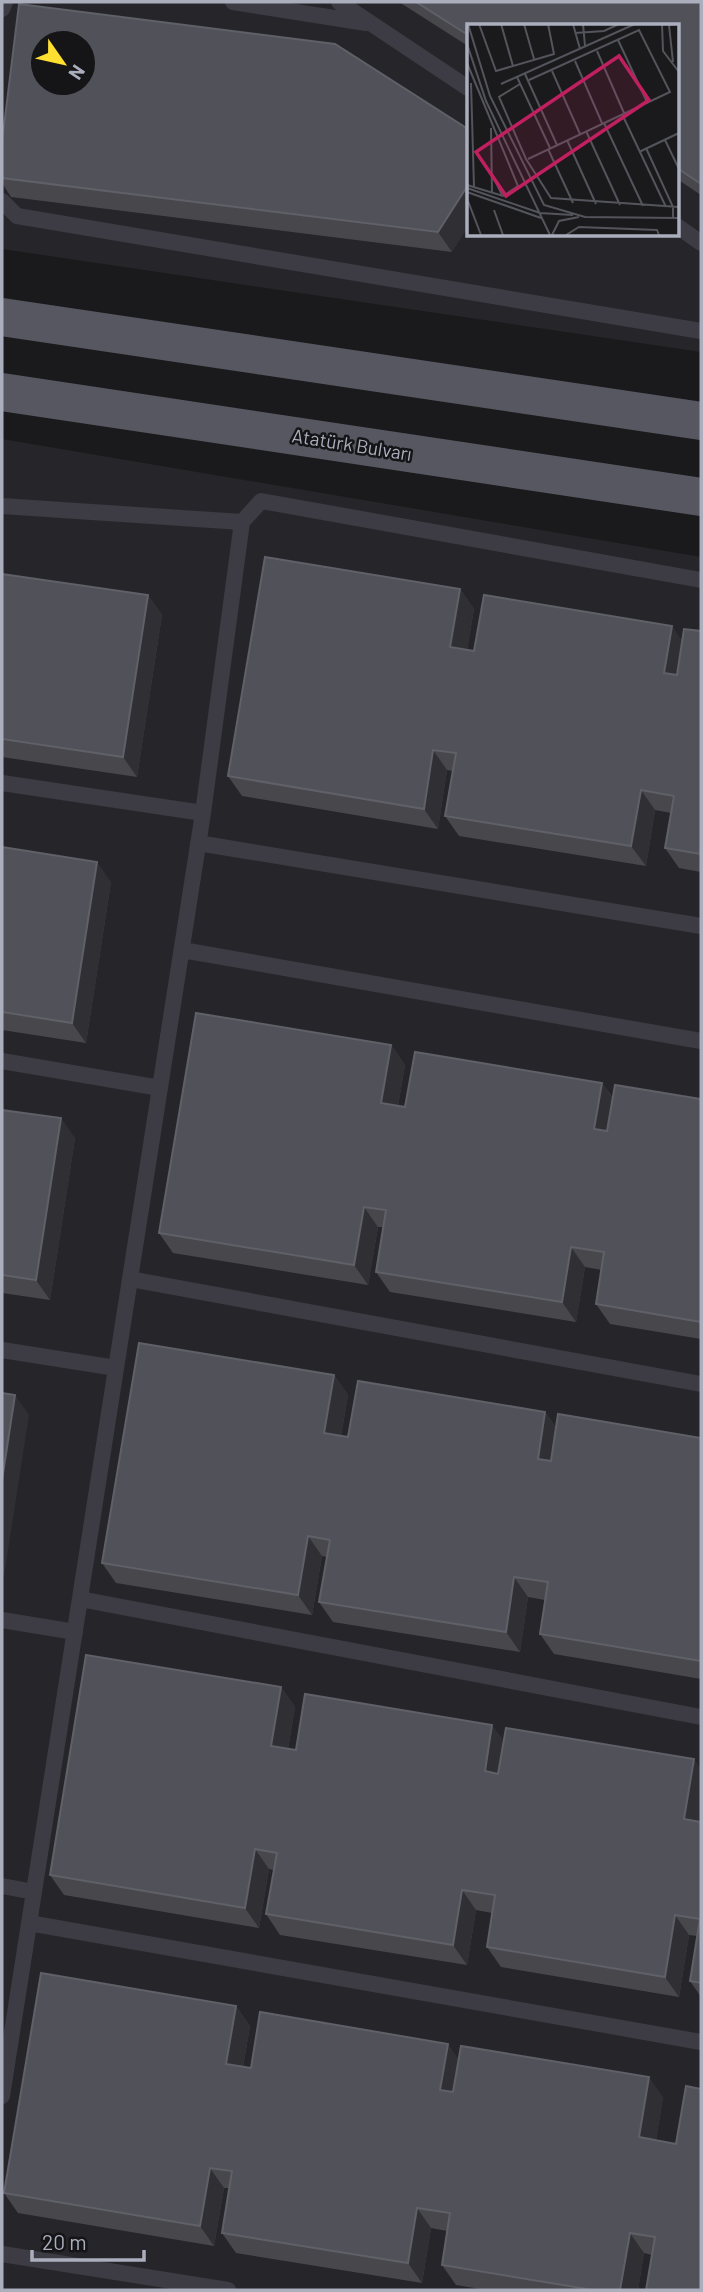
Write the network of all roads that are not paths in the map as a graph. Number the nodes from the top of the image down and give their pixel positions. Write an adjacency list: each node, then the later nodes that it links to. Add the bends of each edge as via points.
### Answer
1 (5, 2): 4 (lane)
2 (233, 2): 5 (lane)
3 (339, 2): 5 (lane)
4 (2, 9)
5 (372, 24): 6 (lane)
6 (467, 87)
7 (2, 201): 11 (lane, via 17,216)
8 (678, 227): 9 (lane)
9 (701, 243)
10 (2, 317): 13 (main road)
11 (701, 331)
12 (2, 392): 14 (main road, Atatürk Bulvarı)
13 (701, 421)
14 (701, 497)
15 (2, 506): 16 (lane)
16 (242, 523): 17 (lane, via 261,502); 19 (lane)
17 (701, 580)
18 (2, 783): 19 (lane)
19 (203, 813): 20 (lane)
20 (198, 843): 21 (lane); 22 (lane)
21 (701, 926)
22 (181, 950): 23 (lane); 25 (lane)
23 (701, 1041)
24 (2, 1061): 25 (lane)
25 (160, 1088): 26 (lane)
26 (130, 1279): 28 (lane); 29 (lane)
27 (2, 1350): 28 (lane)
28 (116, 1368): 30 (lane)
29 (701, 1384)
30 (80, 1599): 32 (lane); 33 (lane)
31 (2, 1620): 32 (lane)
32 (75, 1632): 35 (lane)
33 (701, 1717)
34 (2, 1886): 35 (lane)
35 (34, 1892): 36 (lane)
36 (29, 1923): 37 (lane); 38 (lane)
37 (701, 2042)
38 (2, 2096)
39 (2, 2254): 40 (lane)
40 (228, 2290)

